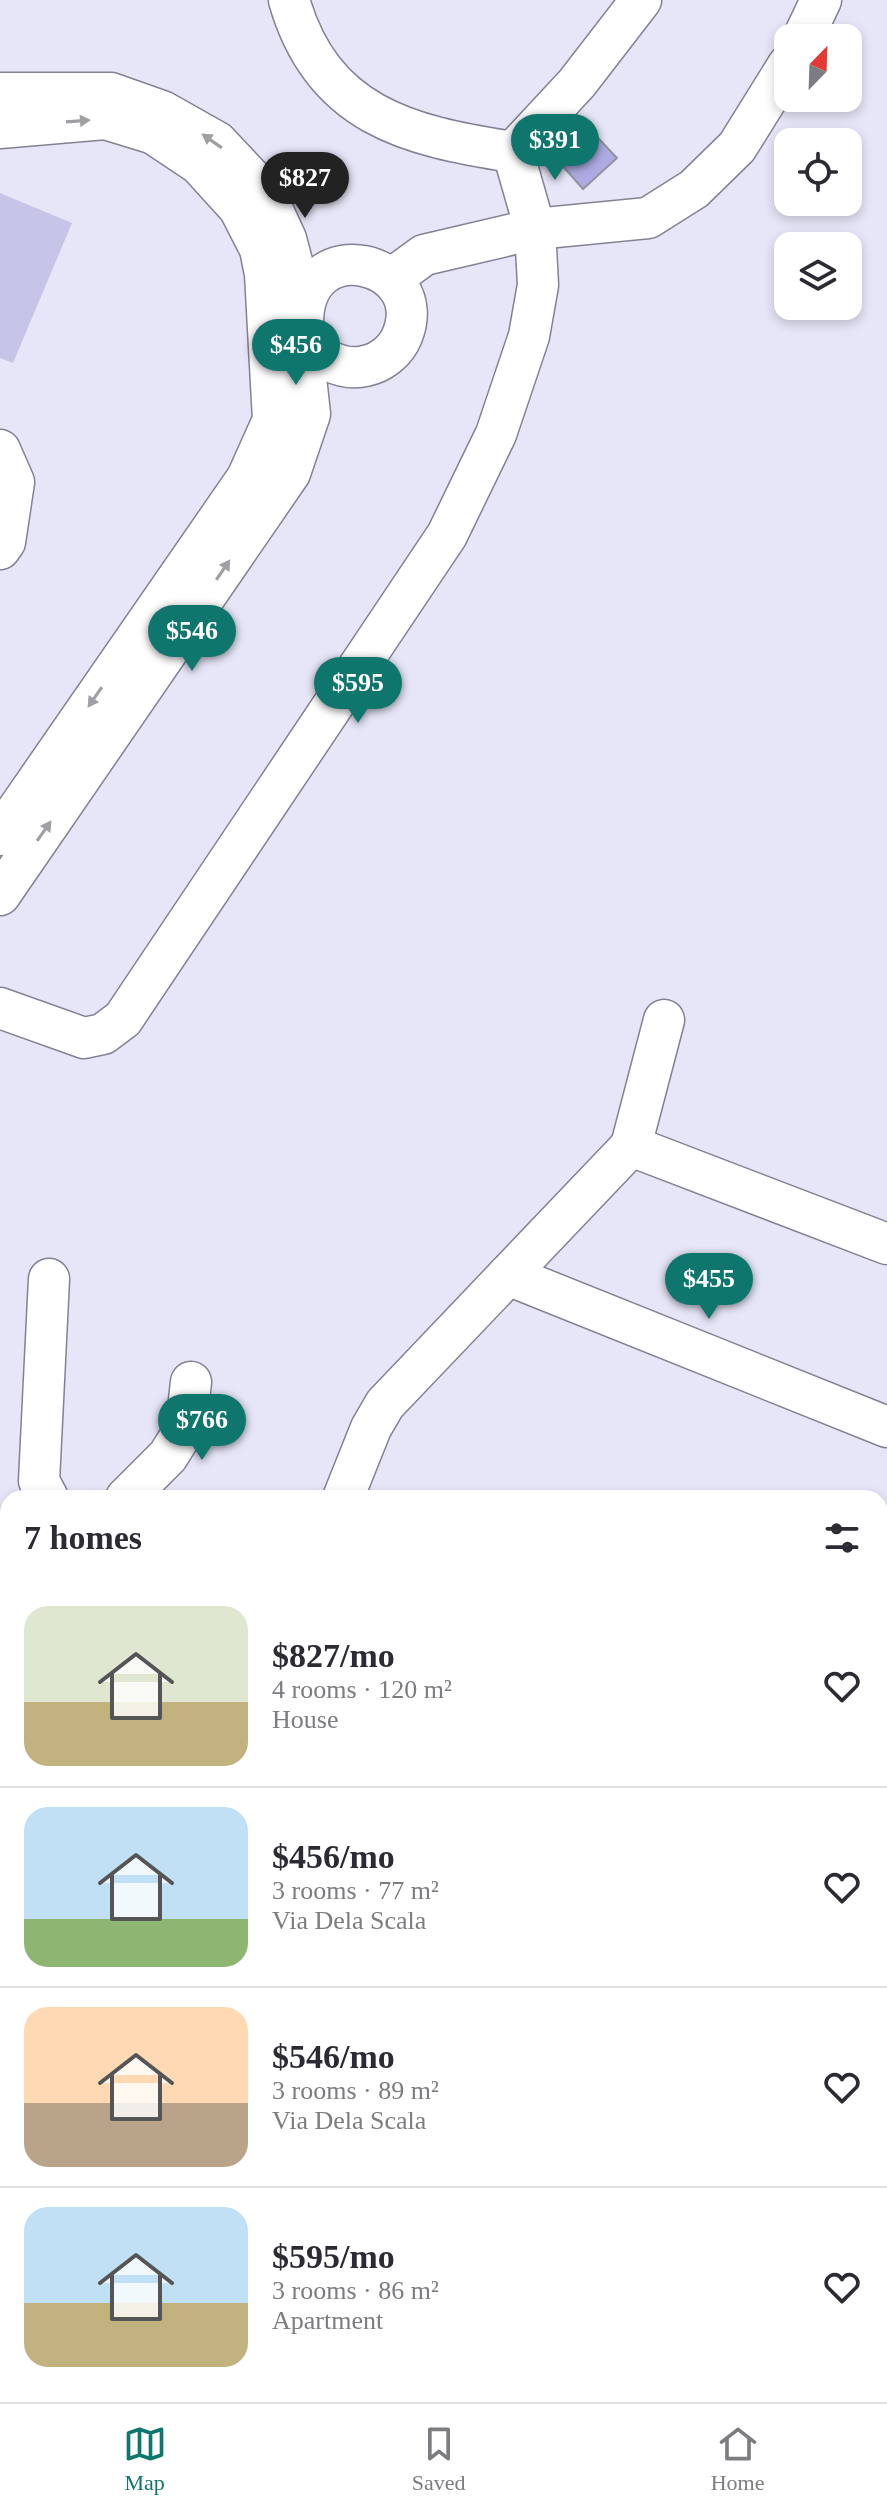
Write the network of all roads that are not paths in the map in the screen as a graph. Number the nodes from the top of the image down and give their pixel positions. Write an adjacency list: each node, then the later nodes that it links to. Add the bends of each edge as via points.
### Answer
1 (289, 0): 8 (street, via 298,33 332,84 376,115 415,133)
2 (641, 0): 8 (street, via 577,83)
3 (821, 0): 4 (street)
4 (810, 24)
5 (774, 88): 9 (street, via 737,147 694,189 648,218)
6 (0, 93): 10 (street, one-way to 6, via 265,193 217,142 162,111 111,93)
7 (0, 128): 10 (street, one-way to 10, via 105,119 154,134 199,164)
8 (513, 152): 9 (street)
9 (535, 229): 12 (street, via 424,255); 19 (street, via 538,285 529,336 496,434 447,535 123,1019 103,1034 84,1038)
10 (274, 248): 11 (street); 13 (street, via 294,269)
11 (324, 274): 12 (street, via 345,264 361,264); 13 (street, via 308,292 303,308 306,332)
12 (391, 279): 13 (street, via 406,307 406,323 392,352 364,367)
13 (297, 356): 16 (street, via 310,414 290,473)
14 (0, 450): 15 (street, via 14,482)
15 (0, 549)
16 (66, 769): 17 (street); 18 (street, one-way to 16)
17 (0, 835)
18 (0, 895)
19 (0, 1008)
20 (664, 1020): 21 (street)
21 (631, 1146): 22 (street); 23 (street)
22 (887, 1244)
23 (508, 1275): 26 (street); 29 (street, via 385,1404)
24 (49, 1279): 27 (street, via 39,1481)
25 (191, 1382): 28 (street, via 186,1427 168,1456)
26 (887, 1427)
27 (44, 1490)
28 (134, 1490)
29 (346, 1490)

